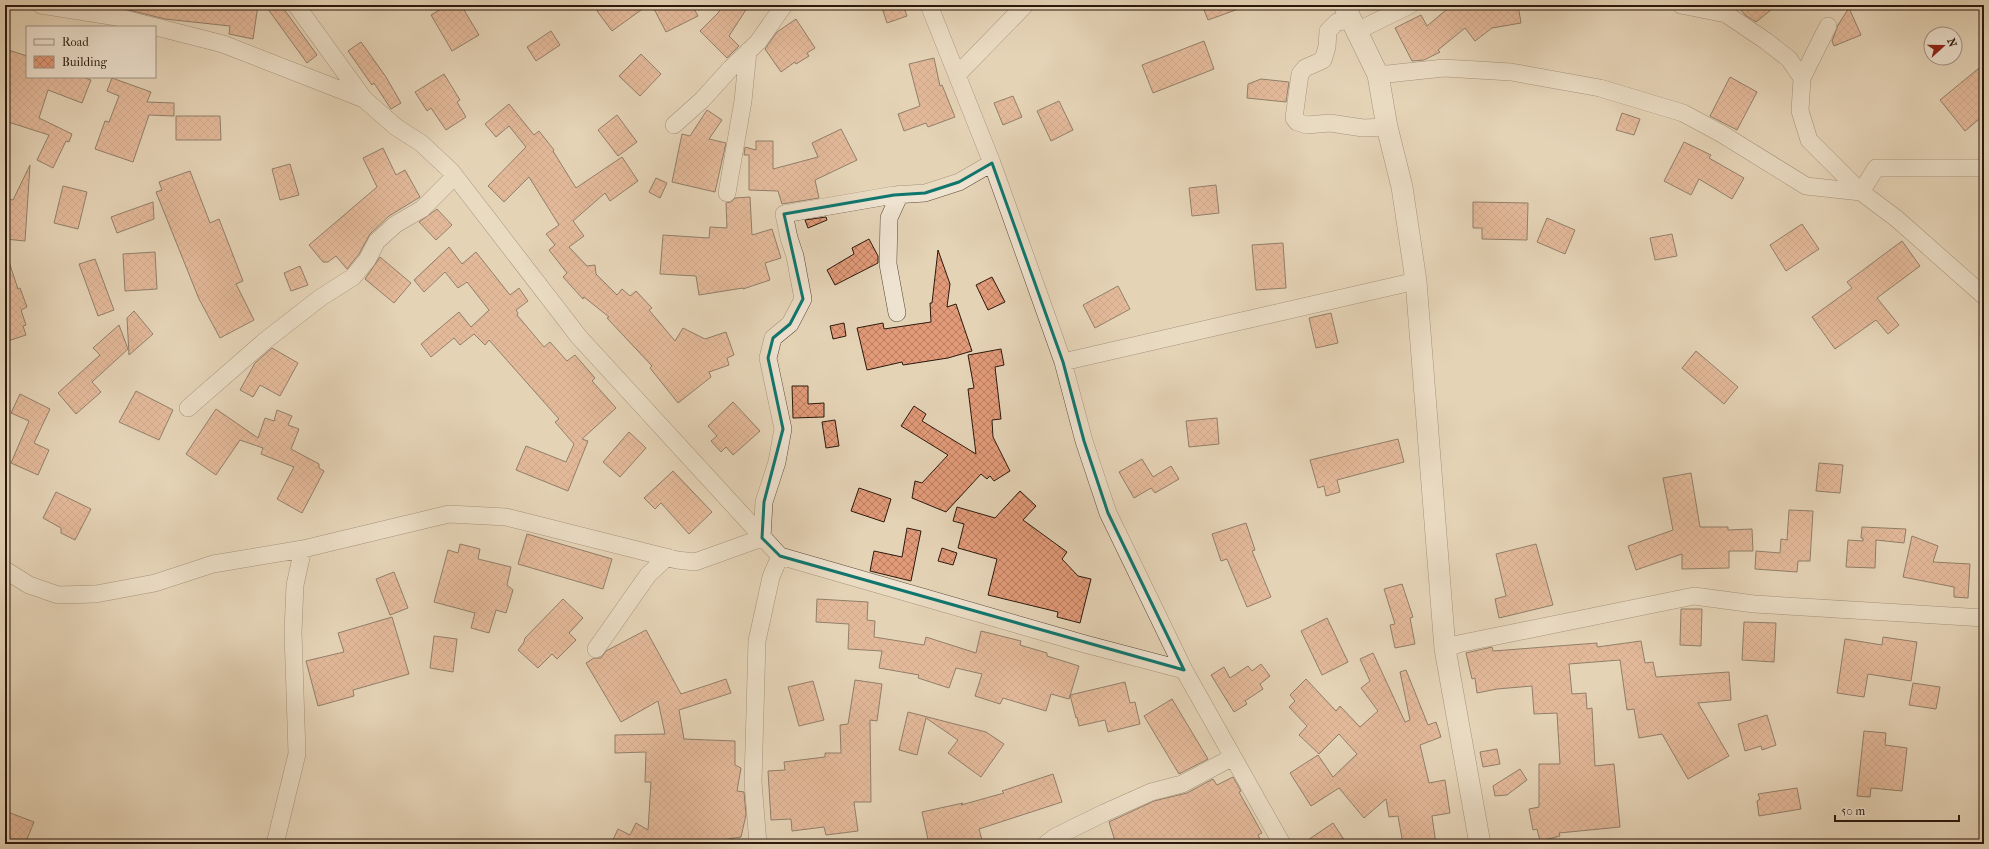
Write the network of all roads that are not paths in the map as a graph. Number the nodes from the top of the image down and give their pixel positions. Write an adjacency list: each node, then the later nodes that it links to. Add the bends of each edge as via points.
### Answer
1 (41, 5): 9 (street, via 117,17)
2 (296, 5): 16 (street)
3 (929, 5): 13 (street)
4 (1025, 5): 13 (street)
5 (1410, 5): 8 (street)
6 (1681, 5): 15 (street, via 1726,14 1789,59)
7 (778, 6): 12 (street, via 758,42)
8 (1351, 19): 14 (street); 18 (street, via 1337,22 1328,31 1323,60 1305,68 1300,74 1294,118 1297,122 1307,125 1330,123 1363,128)
9 (152, 26)
10 (1828, 26): 15 (street)
11 (156, 27): 16 (street, via 223,44)
12 (748, 51): 17 (street, via 702,100); 22 (street, via 743,101)
13 (957, 75): 19 (street)
14 (1378, 75): 18 (street); 23 (street, via 1444,68 1511,72 1600,88 1683,113 1806,186)
15 (1802, 78): 23 (street, via 1800,110 1809,140)
16 (364, 100): 21 (street, via 396,127 422,143)
17 (674, 125)
18 (1387, 127): 25 (street, via 1402,187)
19 (992, 163): 24 (street, via 959,182 925,193); 28 (street)
20 (1984, 168): 23 (street, via 1876,168)
21 (455, 176): 29 (street, via 422,209 396,224 377,241 367,260 353,277 320,298 266,340); 30 (street, via 579,337)
22 (727, 192)
23 (1861, 192): 26 (street, via 1897,219)
24 (900, 194): 27 (street, via 889,218 888,264); 30 (street, via 784,214 803,299 790,324 773,338 768,358 783,429 777,462 764,502)
25 (1416, 281): 28 (street); 37 (street)
26 (1984, 296)
27 (897, 313)
28 (1063, 362): 38 (street, via 1084,442 1108,513)
29 (188, 408)
30 (762, 538): 32 (street); 33 (street, via 695,562)
31 (303, 549): 33 (street, via 450,514 506,517); 34 (street, via 213,564 155,584 96,594 58,595 29,585); 40 (street, via 296,585 292,632 297,754)
32 (780, 556): 38 (street); 41 (street, via 771,576 757,641 753,782)
33 (667, 557): 36 (street, via 648,575)
34 (5, 570)
35 (1984, 618): 37 (street, via 1754,604 1694,596 1458,644)
36 (596, 649)
37 (1445, 649): 44 (street)
38 (1184, 670): 39 (street)
39 (1233, 757): 42 (street, via 1182,784 1152,792 1104,813); 43 (street)
40 (275, 844)
41 (758, 844)
42 (1046, 844)
43 (1282, 844)
44 (1480, 844)

